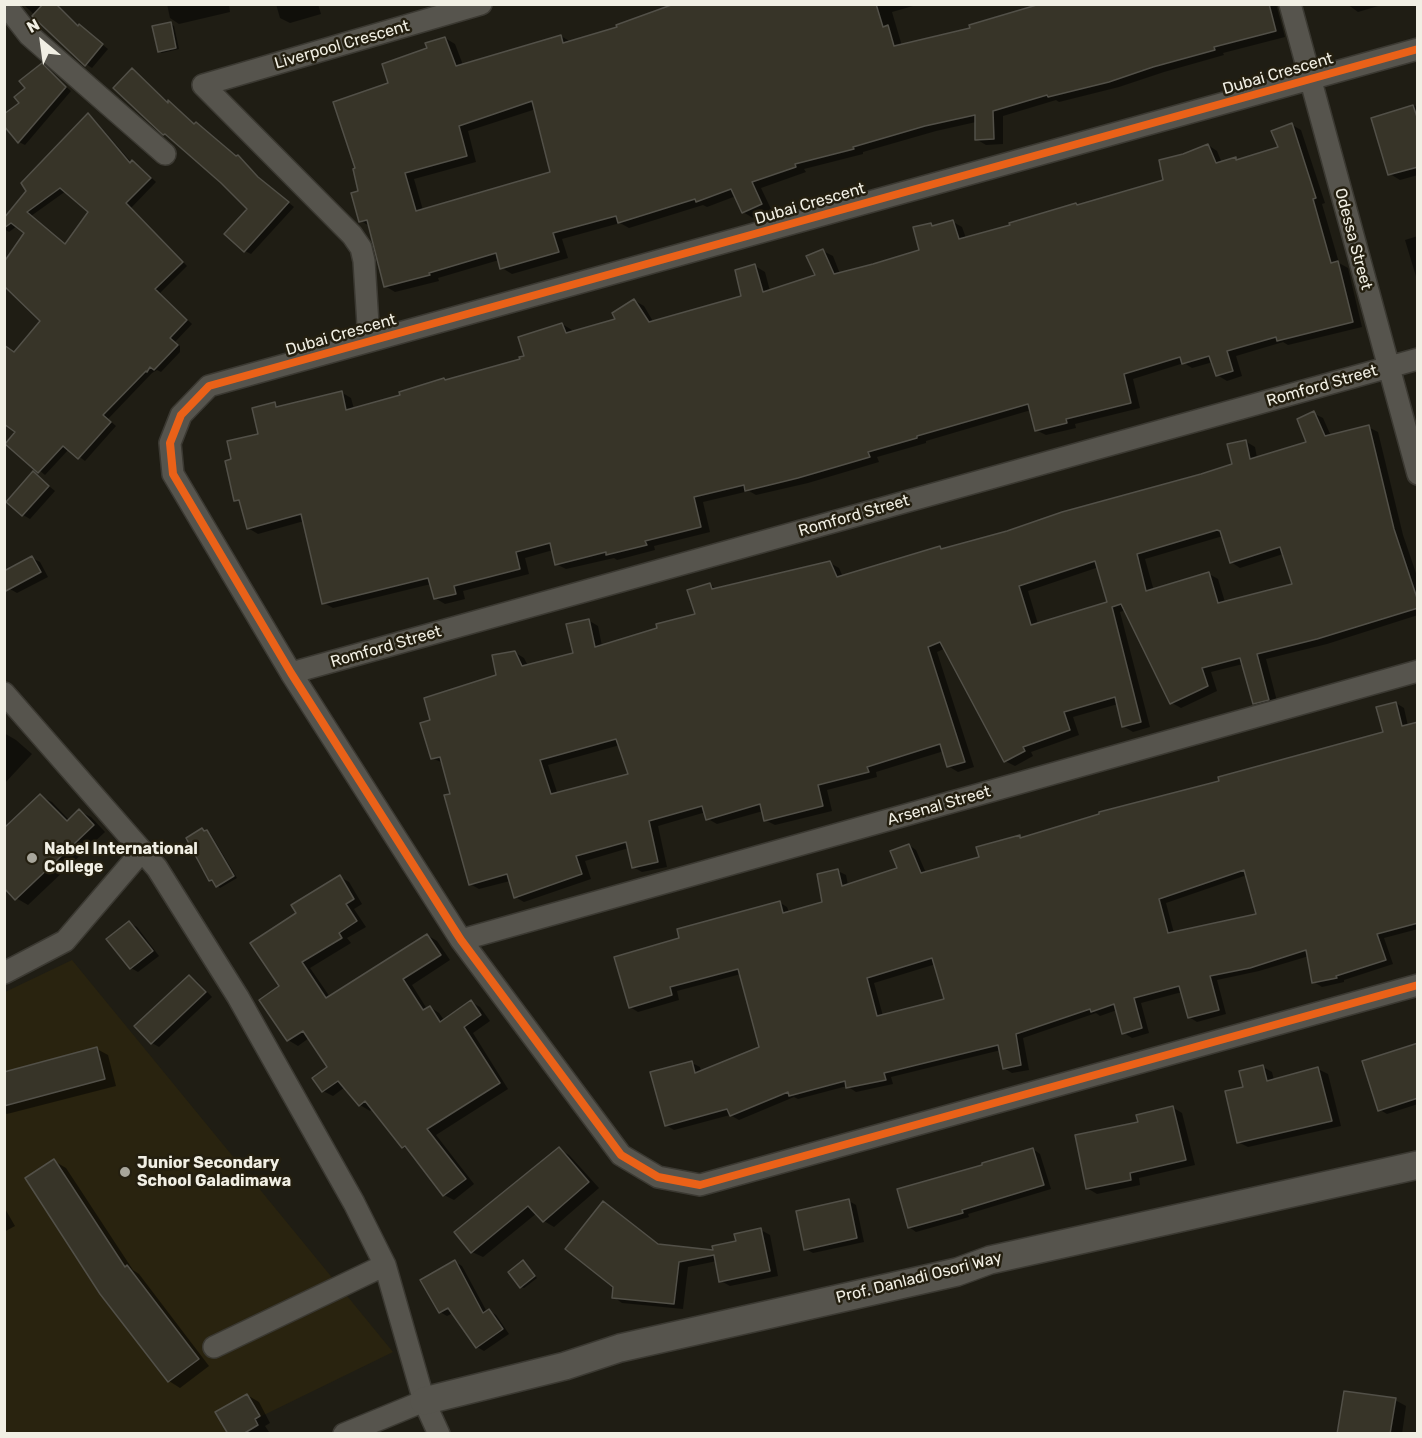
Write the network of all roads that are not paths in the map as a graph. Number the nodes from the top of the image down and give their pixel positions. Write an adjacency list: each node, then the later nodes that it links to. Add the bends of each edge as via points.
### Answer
1 (4, 4): 6 (street, via 29,35)
2 (481, 4): 7 (street, Liverpool Crescent, via 203,85 361,248)
3 (1290, 4): 5 (street, Odessa Street)
4 (1418, 49): 5 (street, Dubai Crescent)
5 (1310, 79): 7 (street, Dubai Crescent); 9 (street, Odessa Street)
6 (165, 154)
7 (369, 341): 12 (street, Dubai Crescent, via 209,386 181,415 170,443 172,474)
8 (1418, 359): 9 (street, Romford Street)
9 (1388, 367): 10 (street, Odessa Street); 12 (street, Romford Street)
10 (1418, 474)
11 (1418, 671): 15 (street, Arsenal Street)
12 (291, 673): 15 (street)
13 (4, 693): 14 (street)
14 (142, 851): 16 (street, via 65,941); 19 (street, via 157,868 238,997)
15 (461, 940): 17 (street, via 621,1155 658,1177 700,1185)
16 (4, 973)
17 (1418, 985)
18 (1418, 1165): 21 (street, Prof. Danladi Osori Way, via 990,1260 957,1272 620,1348 565,1366)
19 (385, 1265): 20 (street); 21 (street)
20 (214, 1347)
21 (424, 1401): 22 (street); 23 (street)
22 (344, 1434)
23 (439, 1434)

